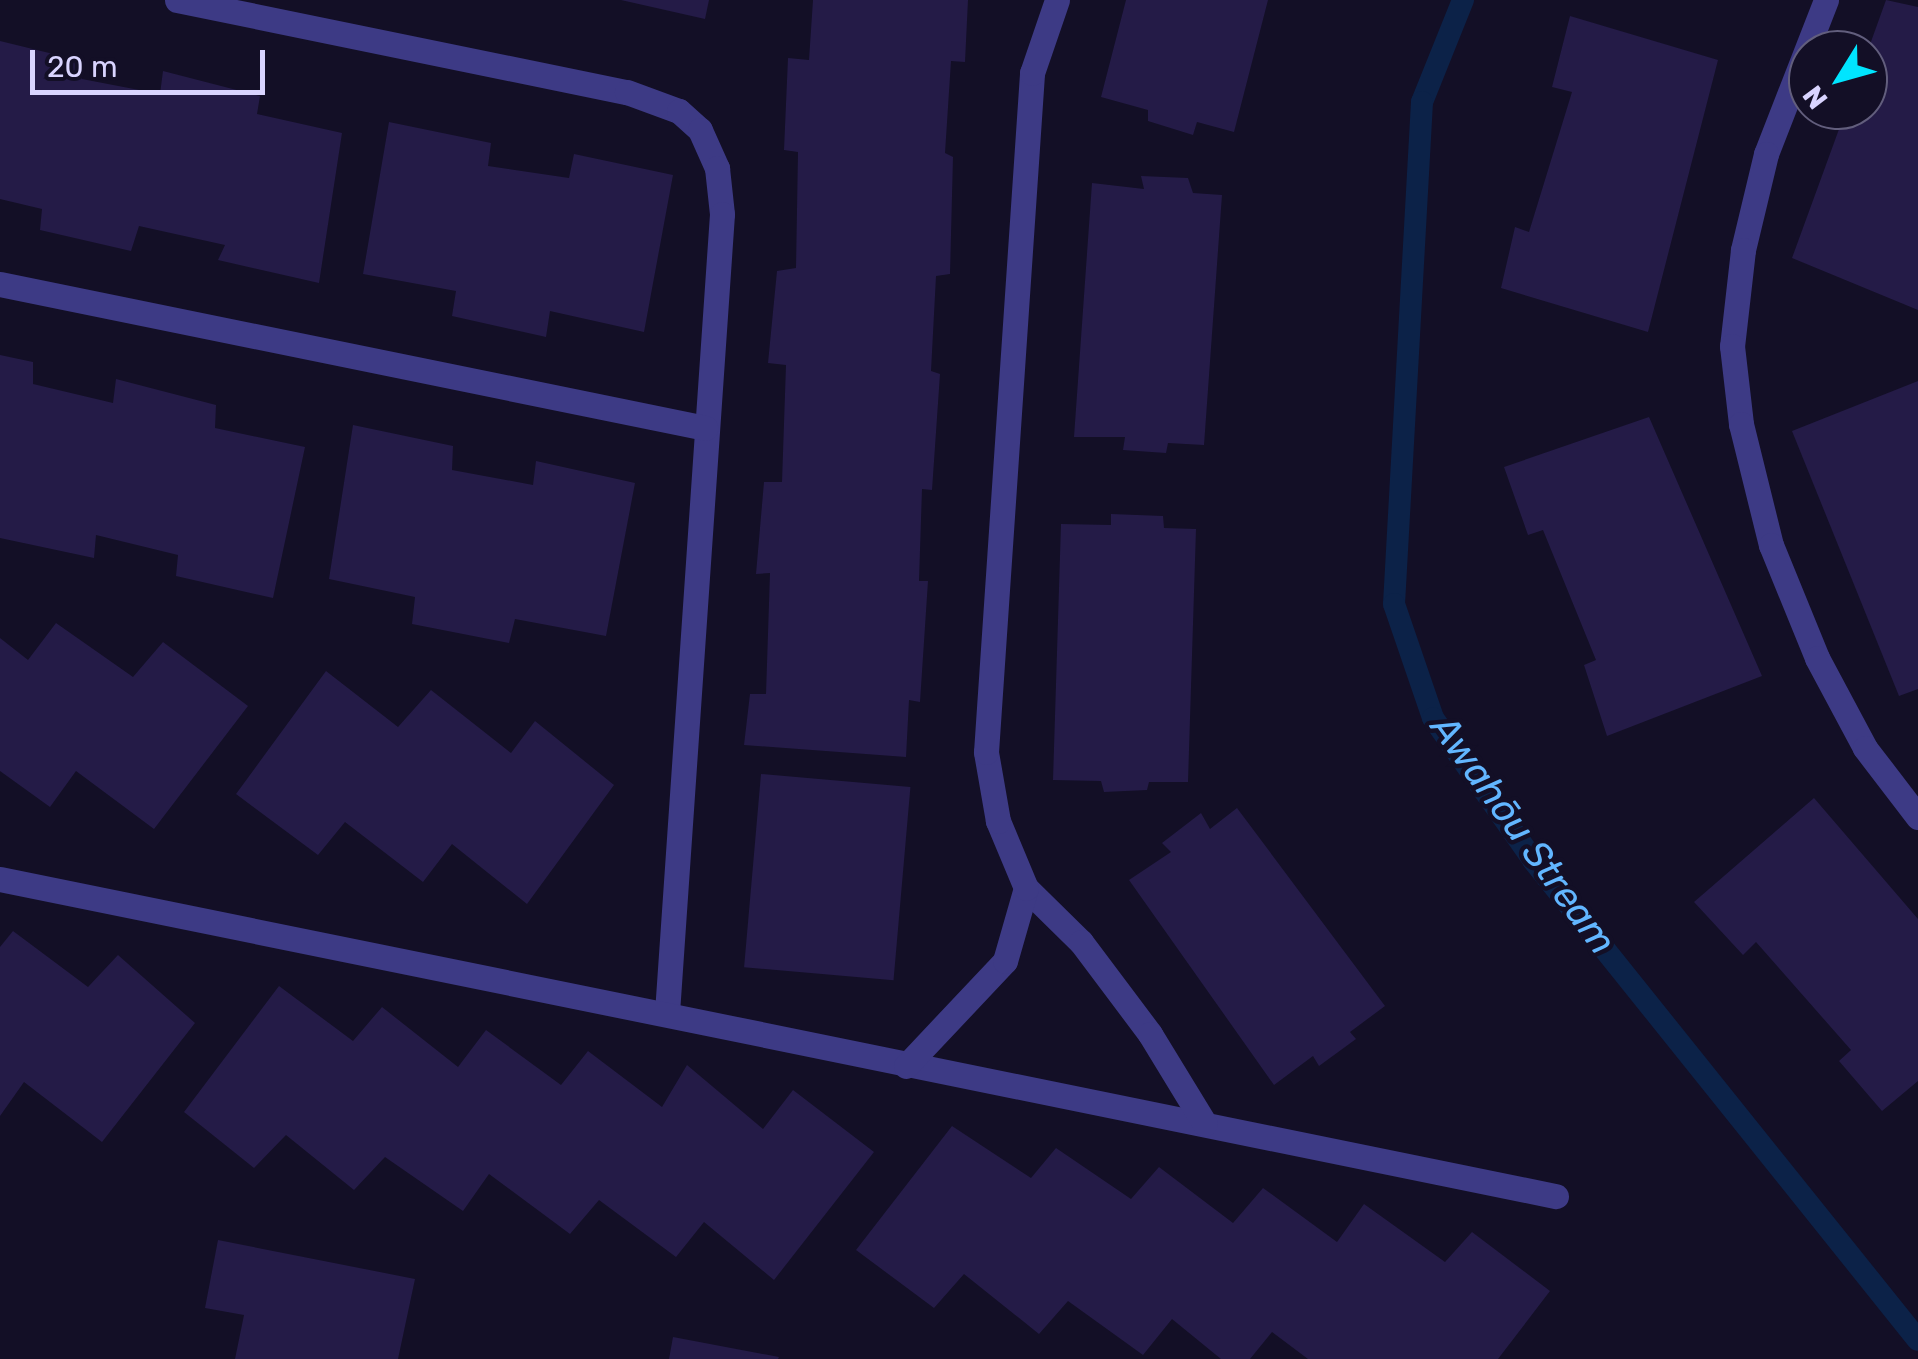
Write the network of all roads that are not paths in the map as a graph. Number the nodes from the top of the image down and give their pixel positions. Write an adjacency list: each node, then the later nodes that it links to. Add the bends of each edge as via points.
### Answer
1 (176, 0): 5 (lane, via 627,92 679,111 700,130 718,168 722,214)
2 (1056, 0): 8 (lane, via 1032,73 986,752 998,820)
3 (1826, 0): 6 (lane, via 1766,154 1744,250 1732,346 1740,424 1771,544 1817,658 1865,748)
4 (0, 284): 5 (lane)
5 (705, 428): 9 (lane)
6 (1918, 817)
7 (0, 880): 9 (lane)
8 (1026, 888): 10 (lane, via 1005,961); 11 (lane, via 1081,942 1150,1034)
9 (668, 1012): 10 (lane)
10 (906, 1066): 11 (lane)
11 (1205, 1124): 12 (lane)
12 (1556, 1196)

